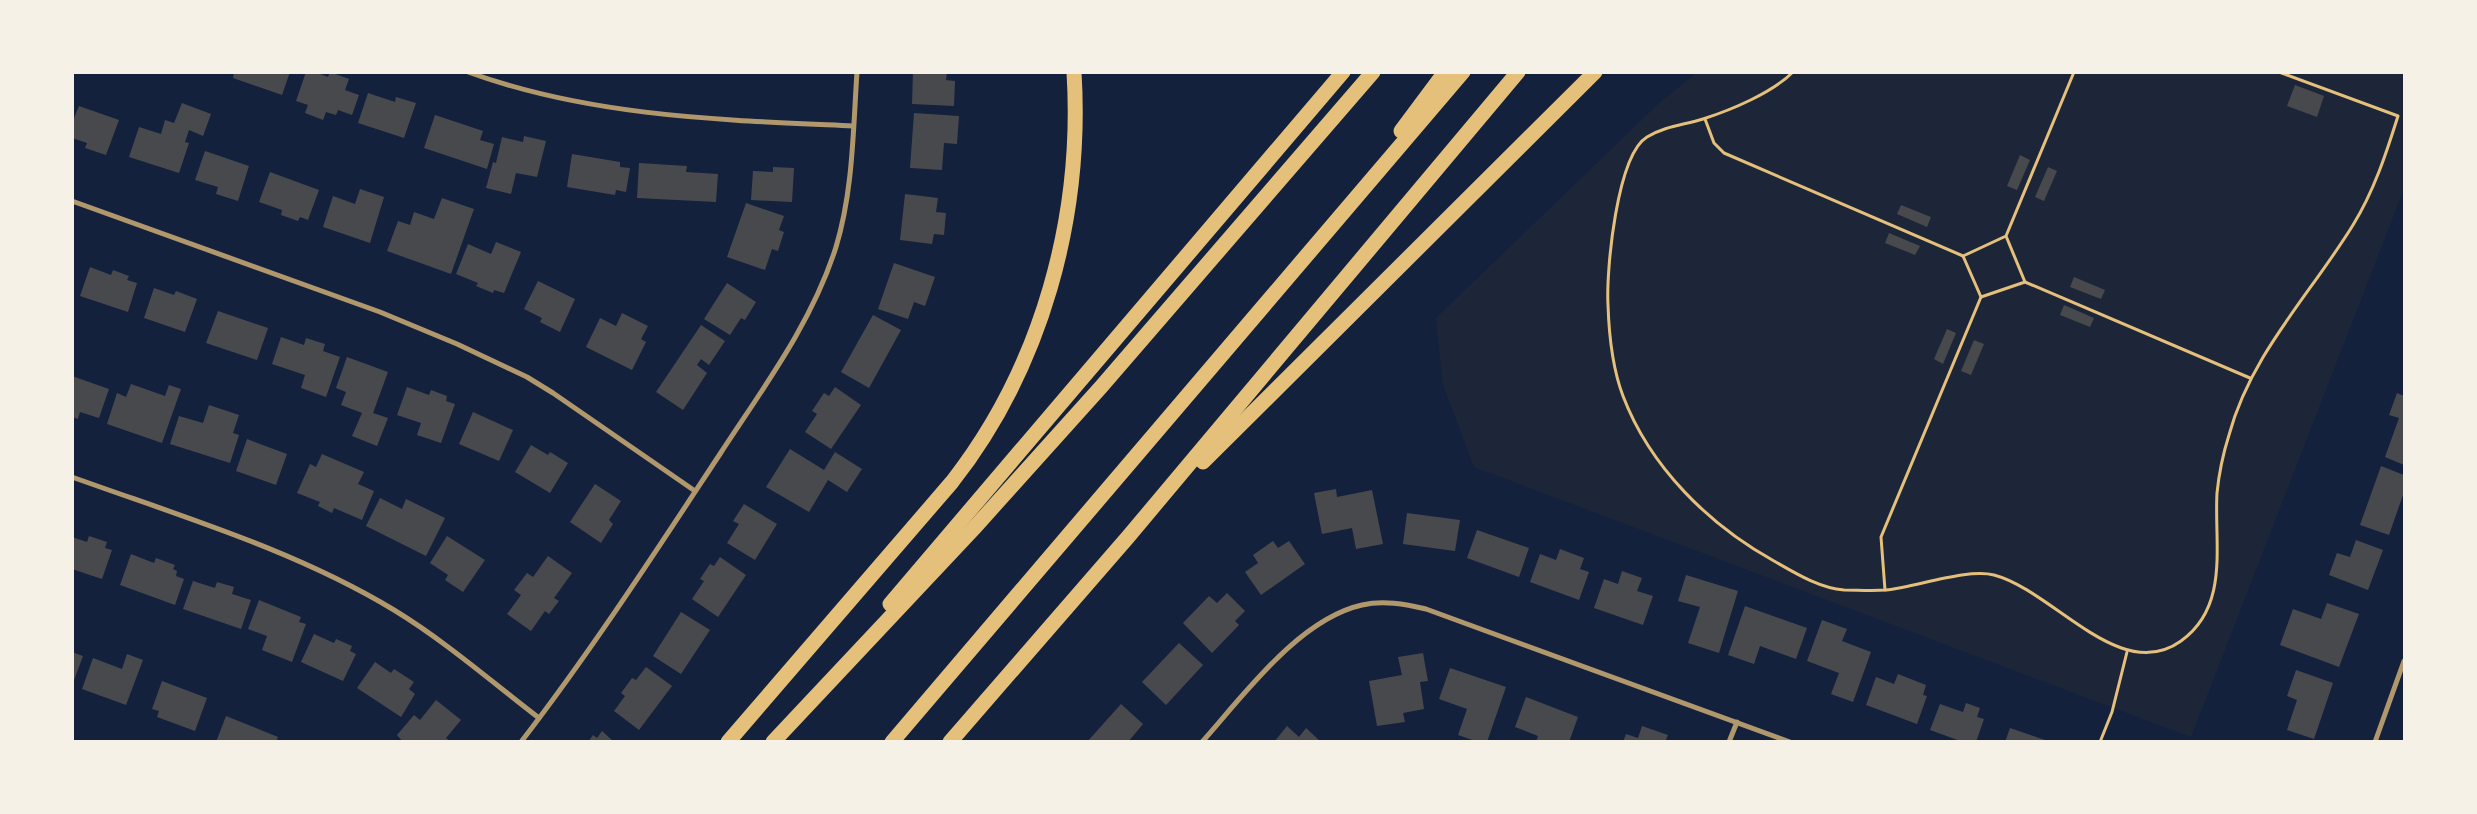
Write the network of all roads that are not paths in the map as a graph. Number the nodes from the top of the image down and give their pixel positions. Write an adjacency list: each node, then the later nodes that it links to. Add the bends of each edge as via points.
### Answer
1 (468, 72): 10 (street, via 562,99 646,114)
2 (857, 72): 10 (street)
3 (1074, 72): 21 (highway, via 1076,131 1062,244 1037,329 1002,406 973,455 941,495)
4 (1343, 72): 22 (highway)
5 (1373, 72): 22 (highway, via 1101,387 976,526)
6 (1445, 72): 12 (highway)
7 (1463, 72): 12 (highway)
8 (1518, 72): 15 (highway)
9 (1595, 72): 15 (highway)
10 (853, 126): 14 (street, via 847,196 836,247 819,293 775,369)
11 (72, 201): 14 (street, via 380,312 457,344 553,393)
12 (1310, 252): 23 (highway)
13 (72, 476): 18 (street, via 263,547 337,579 424,630)
14 (695, 492): 18 (street)
15 (1128, 537): 24 (highway)
16 (2404, 660): 17 (street)
17 (2403, 669): 28 (street)
18 (539, 718): 20 (street)
19 (1737, 722): 25 (street, via 1426,609 1387,603 1344,610 1310,629 1281,655); 26 (street); 27 (street)
20 (521, 742)
21 (728, 742)
22 (772, 742)
23 (892, 742)
24 (950, 742)
25 (1202, 742)
26 (1729, 742)
27 (1790, 742)
28 (2375, 742)

